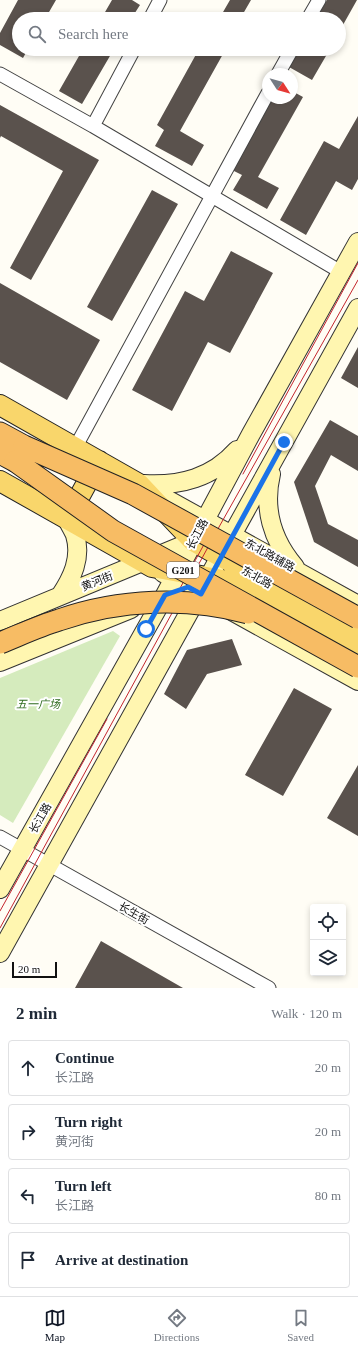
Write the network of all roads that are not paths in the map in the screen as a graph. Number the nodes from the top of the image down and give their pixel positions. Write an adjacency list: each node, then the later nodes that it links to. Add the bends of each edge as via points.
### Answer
1 (160, 0): 3 (street)
2 (319, 0): 4 (street)
3 (154, 12)
4 (312, 12)
5 (130, 56): 10 (street)
6 (288, 56): 7 (street)
7 (281, 68)
8 (0, 74): 10 (street)
9 (262, 104): 11 (street)
10 (93, 126): 11 (street)
11 (212, 196): 13 (street); 18 (street)
12 (358, 242): 13 (main road, 长江路)
13 (342, 272): 17 (main road, 长江路)
14 (358, 308): 20 (main road, 长江路)
15 (0, 405): 18 (main road, 东北路)
16 (0, 433): 19 (highway, 东北路)
17 (251, 434): 23 (main road, via 220,466 205,475 164,485); 25 (main road, 长江路)
18 (75, 448): 21 (main road, 东北路)
19 (13, 453): 35 (highway, 东北路, bridge, via 134,494); 37 (highway, 东北路 / G201, bridge, via 113,531)
20 (274, 459): 26 (main road, 长江路); 30 (main road, via 268,500 269,518 285,556)
21 (99, 461): 23 (main road, 东北路); 24 (main road)
22 (0, 481): 24 (main road, 东北路)
23 (139, 484): 25 (main road, 东北路辅路); 27 (main road, 东北路)
24 (67, 519): 29 (main road, 东北路); 33 (main road, via 75,534 78,551 75,569)
25 (205, 520): 26 (main road, 东北路辅路); 27 (main road, 长江路)
26 (233, 535): 28 (main road, 长江路); 30 (main road, 东北路辅路)
27 (193, 542): 28 (main road, 东北路); 29 (main road, 黄河街); 31 (main road, 长江路)
28 (220, 557): 31 (main road, 长江路); 39 (main road, 东北路)
29 (148, 564): 31 (main road, 东北路); 33 (main road, 黄河街)
30 (299, 572): 34 (main road, 东北路辅路)
31 (192, 584): 32 (main road); 41 (main road, 东北路, via 228,581); 44 (main road); 47 (main road, 长江路)
32 (165, 595): 38 (main road); 46 (main road, 长江路)
33 (60, 596): 36 (main road, 黄河街); 38 (main road, via 83,595 94,603 94,615 91,620)
34 (358, 604)
35 (358, 618)
36 (0, 621)
37 (276, 621): 40 (highway, bridge, via 219,607 156,602 90,611 61,619); 43 (highway, 东北路 / G201, bridge)
38 (75, 632): 42 (main road)
39 (358, 633)
40 (0, 643)
41 (358, 653)
42 (0, 662)
43 (358, 667)
44 (358, 681)
45 (0, 836): 46 (street, 长生街)
46 (22, 849): 47 (street, 长生街); 48 (main road, 长江路)
47 (49, 865): 49 (main road, 长江路); 50 (street, 长生街)
48 (0, 889)
49 (0, 953)
50 (269, 988)

